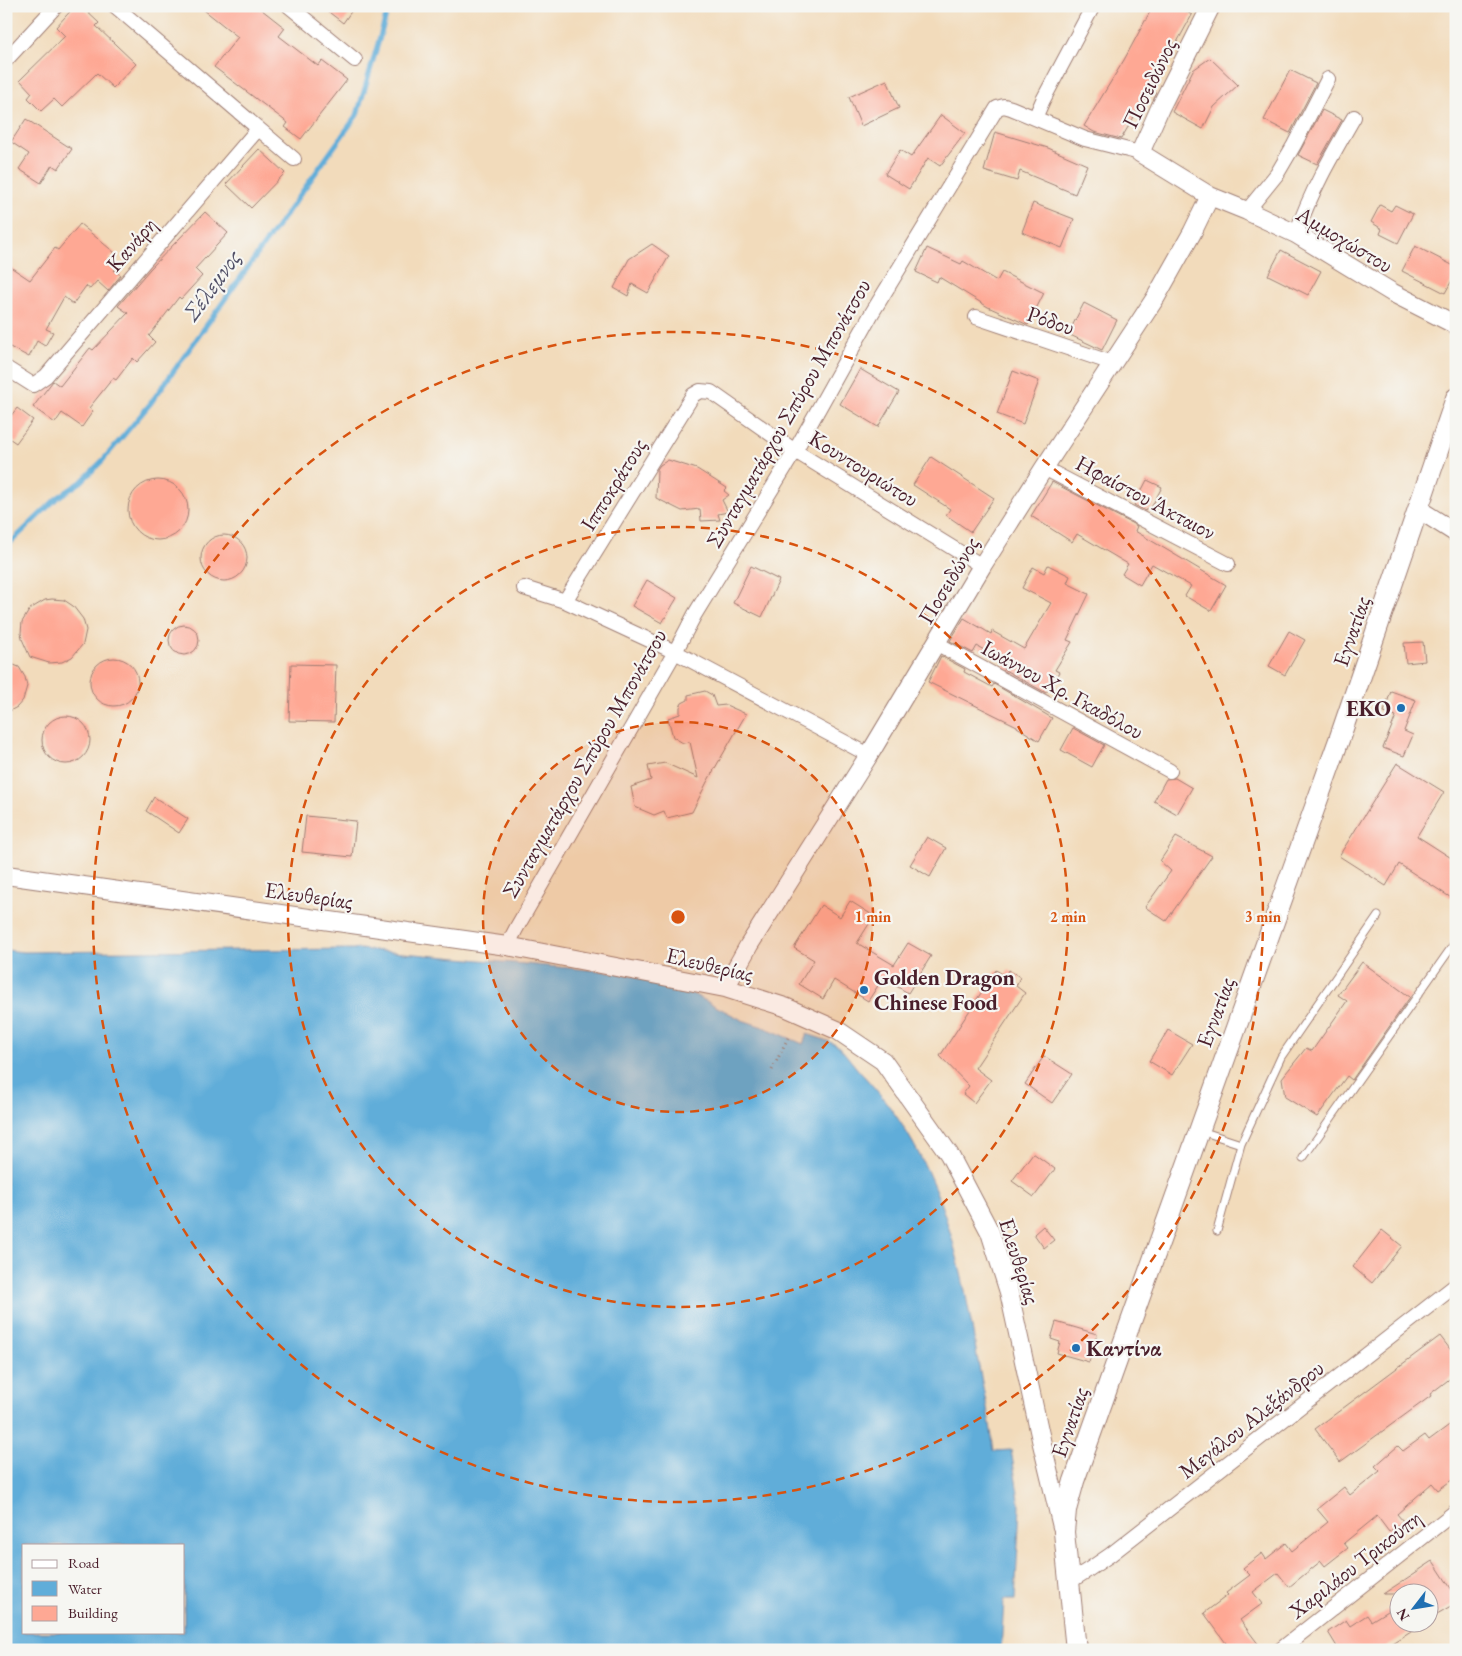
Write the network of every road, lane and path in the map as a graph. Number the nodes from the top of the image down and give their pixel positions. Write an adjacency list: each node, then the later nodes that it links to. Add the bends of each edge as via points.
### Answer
1 (56, 6): 6 (street)
2 (115, 6): 11 (street)
3 (289, 6): 7 (street)
4 (1093, 6): 10 (street)
5 (1211, 6): 12 (street, Ποσειδώνος)
6 (6, 60)
7 (355, 60)
8 (1328, 79): 15 (street, via 1277,174)
9 (1354, 117): 16 (street, via 1322,173)
10 (1035, 118): 12 (street, Συνταγματάρχου Σπύρου Μπονάτσου, via 1085,139); 23 (street, Συνταγματάρχου Σπύρου Μπονάτσου, via 1004,106 997,108 872,313)
11 (258, 129): 13 (street); 20 (street, Κανάρη, via 46,376 33,384)
12 (1140, 153): 14 (street, Συνταγματάρχου Σπύρου Μπονάτσου)
13 (294, 159)
14 (1210, 196): 15 (street, Αμμοχώστου); 19 (street, Ποσειδώνος, via 1156,297)
15 (1246, 211): 16 (street, Αμμοχώστου)
16 (1296, 234): 18 (street, Αμμοχώστου, via 1393,293)
17 (976, 316): 19 (street, Ρόδου)
18 (1456, 324)
19 (1112, 364): 24 (street, Ποσειδώνος)
20 (6, 368)
21 (700, 391): 23 (street, Κουντουριώτου, via 710,392); 30 (street, Ιπποκράτους, via 693,395)
22 (1456, 398): 25 (main road, Εγνατίας)
23 (795, 450): 28 (street, Κουντουριώτου); 32 (street, Συνταγματάρχου Σπύρου Μπονάτσου)
24 (1044, 468): 27 (street, Ηφαίστου Άκταιον); 28 (street, Ποσειδώνος)
25 (1418, 509): 26 (street); 42 (main road, Εγνατίας, via 1340,737)
26 (1456, 534)
27 (1228, 564)
28 (982, 566): 31 (street, Ποσειδώνος)
29 (524, 588): 30 (street)
30 (564, 601): 32 (street)
31 (936, 644): 33 (street, Ποσειδώνος); 34 (street, Ιωάννου Χρ. Γκαδόλου)
32 (675, 652): 33 (street); 38 (street, Συνταγματάρχου Σπύρου Μπονάτσου)
33 (869, 755): 39 (street, Ποσειδώνος)
34 (1170, 771)
35 (6, 875): 38 (street, Ελευθερίας)
36 (1378, 916): 43 (lane, via 1281,1057)
37 (1456, 941): 44 (lane)
38 (507, 946): 39 (street, Ελευθερίας)
39 (725, 988): 48 (street, Ελευθερίας, via 785,1007 837,1030 883,1060 949,1154 990,1232 1009,1292)
40 (788, 1038): 41 (path)
41 (772, 1070)
42 (1198, 1130): 43 (lane); 48 (main road, Εγνατίας, via 1082,1455 1067,1504)
43 (1241, 1144): 45 (lane)
44 (1303, 1158)
45 (1217, 1230)
46 (1456, 1285): 49 (street, Μεγάλου Αλεξάνδρου, via 1110,1555)
47 (1456, 1511): 51 (street, Χαριλάου Τρικούπη)
48 (1064, 1532): 49 (main road, Εγνατίας)
49 (1068, 1582): 50 (main road, Εγνατίας)
50 (1076, 1650)
51 (1280, 1650)

